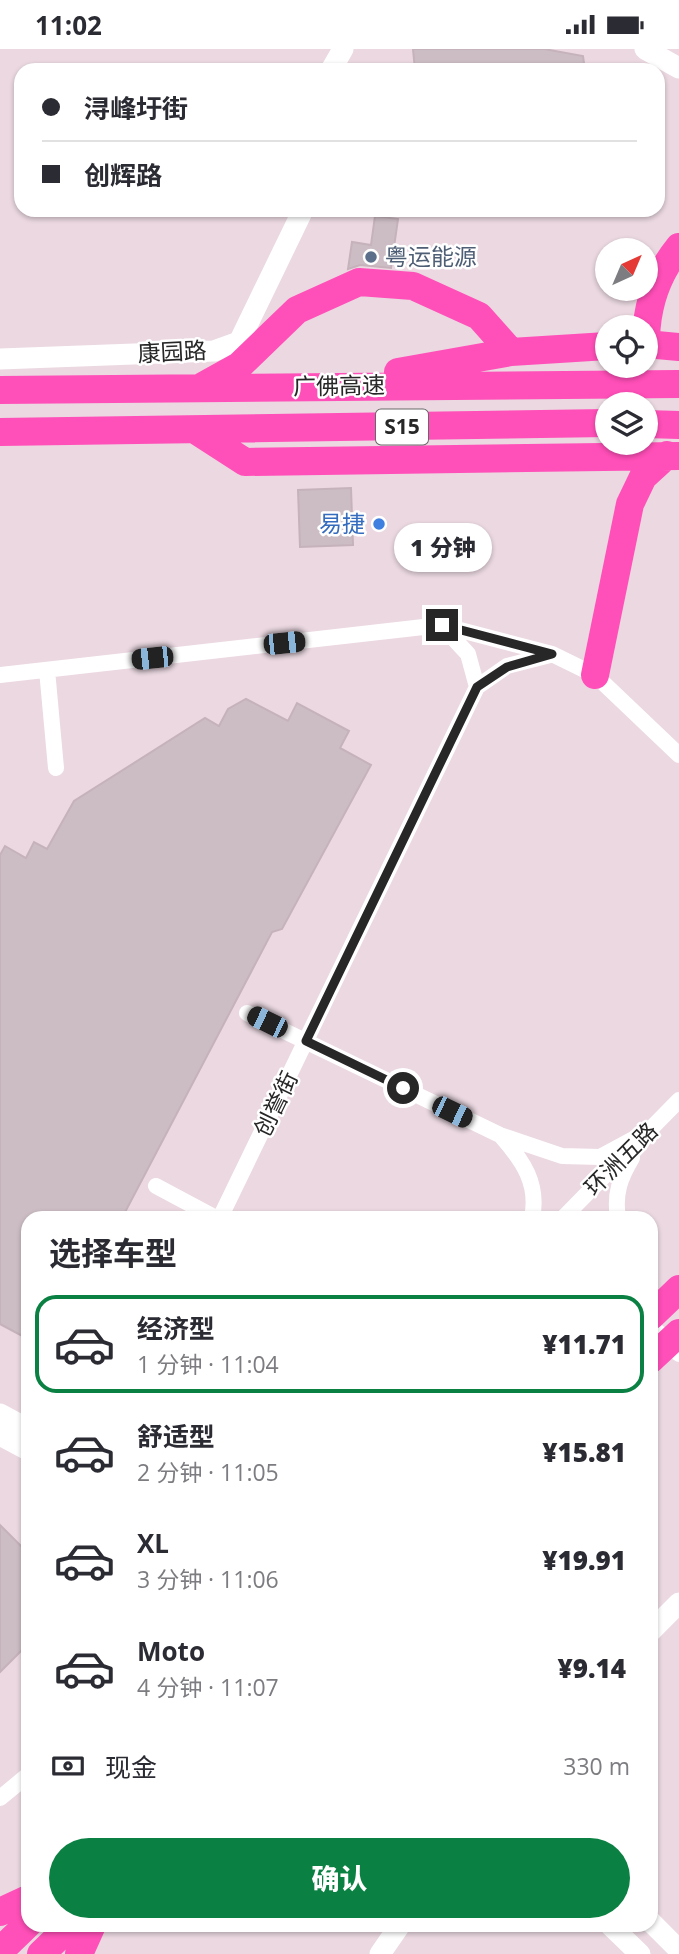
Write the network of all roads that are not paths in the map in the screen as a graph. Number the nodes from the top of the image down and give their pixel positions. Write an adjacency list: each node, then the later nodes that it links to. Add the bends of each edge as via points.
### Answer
1 (645, 49): 2 (street)
2 (679, 68)
3 (300, 217): 10 (street, 康园路, via 239,342 214,351)
4 (679, 247): 5 (highway, via 652,295)
5 (649, 315)
6 (658, 345): 8 (highway)
7 (595, 347): 9 (highway)
8 (679, 347)
9 (511, 352): 12 (highway); 13 (highway, via 479,316 413,286 359,282 297,310 239,366)
10 (0, 359)
11 (679, 384): 12 (highway, 广佛高速 / S15)
12 (317, 386): 13 (highway, 广佛高速 / S15)
13 (198, 388): 14 (highway, 广佛高速 / S15)
14 (0, 390)
15 (595, 423): 18 (highway, 广佛高速 / S15)
16 (658, 424): 17 (highway)
17 (679, 425)
18 (197, 431): 19 (highway, 广佛高速 / S15); 20 (highway, via 245,462)
19 (0, 432)
20 (673, 455): 25 (highway, via 643,477 630,504)
21 (442, 625): 22 (street); 23 (street); 26 (street, via 468,654)
22 (552, 654): 25 (street); 26 (street, via 507,667)
23 (47, 670): 24 (street); 28 (street)
24 (0, 675)
25 (595, 675): 27 (street)
26 (477, 687): 30 (street, 创誉街)
27 (679, 755)
28 (55, 768)
29 (247, 1013): 30 (street)
30 (306, 1041): 33 (street); 36 (street, 创誉街)
31 (679, 1100): 32 (street, 环洲五路)
32 (650, 1131): 33 (street, via 600,1157 562,1156); 38 (street, 环洲五路); 39 (street, via 620,1177)
33 (500, 1135): 37 (street, via 527,1169 535,1197)
34 (156, 1186): 35 (street)
35 (204, 1211)
36 (221, 1211)
37 (533, 1211)
38 (570, 1211)
39 (618, 1211)
40 (679, 1289): 41 (highway)
41 (658, 1311)
42 (658, 1328): 43 (street)
43 (669, 1347)
44 (0, 1414): 45 (street)
45 (21, 1425)
46 (0, 1434): 47 (street)
47 (21, 1446)
48 (679, 1603): 49 (street)
49 (658, 1624)
50 (21, 1781): 51 (street)
51 (0, 1798)
52 (21, 1902): 53 (highway)
53 (0, 1912)
54 (658, 1929): 60 (street)
55 (21, 1931): 61 (highway)
56 (64, 1932): 62 (highway)
57 (90, 1932): 63 (highway)
58 (395, 1932): 64 (street)
59 (617, 1932): 65 (street)
60 (679, 1950)
61 (0, 1951)
62 (41, 1954)
63 (79, 1954)
64 (380, 1954)
65 (640, 1954)

